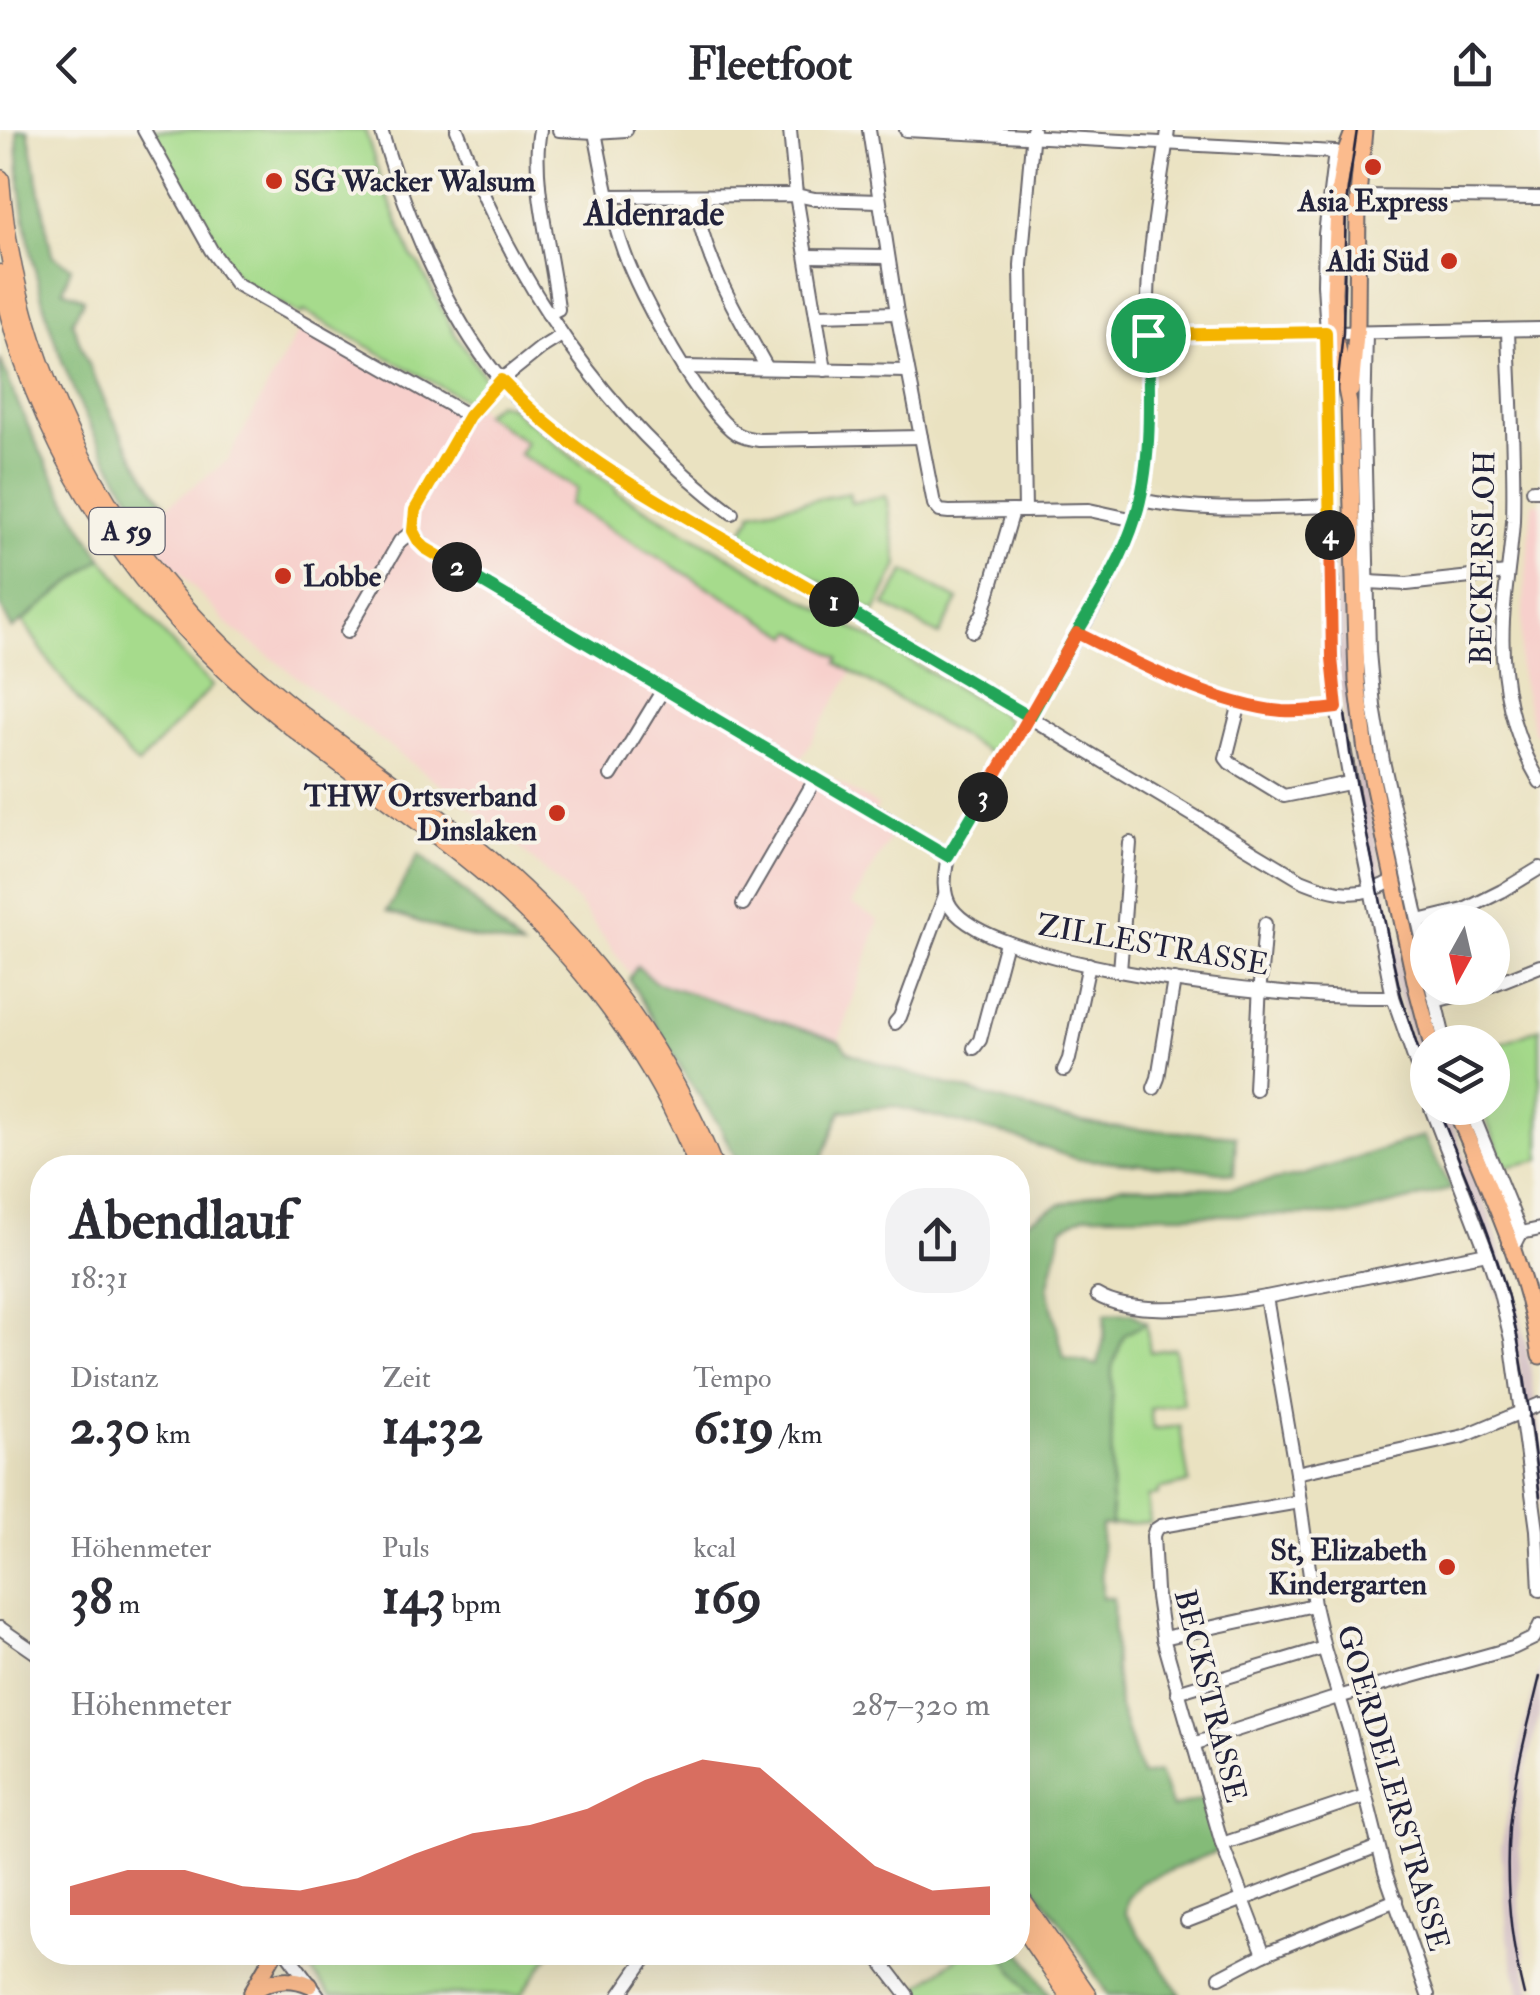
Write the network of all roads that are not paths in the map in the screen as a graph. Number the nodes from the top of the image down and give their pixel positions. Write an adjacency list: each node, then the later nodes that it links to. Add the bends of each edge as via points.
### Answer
1 (144, 130): 42 (street, via 235,283)
2 (381, 130): 40 (street, via 427,255)
3 (458, 130): 28 (street, via 499,228)
4 (540, 130): 28 (street, via 540,186 558,309)
5 (559, 130): 12 (street)
6 (626, 130): 12 (street)
7 (790, 130): 18 (street)
8 (869, 130): 23 (street)
9 (906, 130): 13 (street)
10 (1354, 130): 15 (main road)
11 (1364, 130): 16 (main road)
12 (595, 132): 19 (street)
13 (1032, 133): 14 (street); 46 (street, via 1022,265)
14 (1167, 136): 15 (street); 35 (street, via 1148,277)
15 (1340, 152): 16 (street); 32 (main road)
16 (1361, 165): 21 (main road)
17 (0, 179): 58 (highway, A 59, via 25,314 81,457 150,564)
18 (796, 195): 20 (street); 23 (street); 24 (street)
19 (607, 196): 20 (street); 36 (street, via 625,255)
20 (694, 196): 37 (street, via 719,283)
21 (1358, 196): 22 (street); 33 (main road)
22 (1540, 198)
23 (879, 200): 25 (street)
24 (807, 256): 25 (street); 29 (street)
25 (888, 257): 27 (street)
26 (0, 274): 58 (highway, A 59, via 42,407 104,524 179,622 248,691)
27 (897, 313): 29 (street); 39 (street)
28 (548, 314): 34 (street)
29 (816, 315): 38 (street)
30 (1540, 329): 31 (street)
31 (1508, 330): 33 (street); 50 (street, BECKERSLOH, via 1513,523)
32 (1331, 333): 33 (street); 35 (street); 41 (main road); 45 (street)
33 (1361, 333): 41 (main road); 51 (street)
34 (562, 334): 40 (street); 47 (street, via 664,455)
35 (1148, 335): 44 (street)
36 (683, 367): 37 (street); 43 (street, via 724,421 746,438)
37 (768, 368): 38 (street)
38 (825, 370): 39 (street)
39 (908, 371): 43 (street)
40 (501, 380): 42 (street); 59 (street, via 566,442 612,474)
41 (1350, 404): 68 (main road, via 1357,681)
42 (469, 416): 49 (street, via 415,510)
43 (922, 437): 46 (street, via 940,511)
44 (1140, 500): 45 (street, via 1173,507); 48 (street)
45 (1330, 506): 57 (street)
46 (1019, 511): 48 (street, via 1089,510); 53 (street)
47 (732, 513)
48 (1134, 520): 54 (street)
49 (413, 531): 52 (street, via 400,541); 55 (street, via 425,548)
50 (1507, 573): 51 (street); 63 (street, BECKERSLOH, via 1506,691)
51 (1368, 582): 72 (street, via 1374,706)
52 (347, 632)
53 (973, 632)
54 (1077, 633): 56 (street); 59 (street)
55 (664, 688): 61 (street); 62 (street)
56 (1240, 702): 57 (street, via 1280,710); 64 (street, via 1226,752 1230,763 1284,796)
57 (1337, 708): 64 (street)
58 (286, 712): 60 (highway, A 59)
59 (1030, 717): 66 (street); 69 (street, via 1301,880 1344,892)
60 (313, 734): 88 (highway, A 59, via 532,917 604,1000); 92 (highway, A 59, via 458,833 543,908 615,991)
61 (611, 774)
62 (816, 778): 66 (street); 71 (street)
63 (1540, 782)
64 (1349, 784): 69 (street)
65 (1130, 843): 79 (street)
66 (948, 856): 70 (street)
67 (1540, 868): 73 (street)
68 (1392, 873): 69 (street); 74 (main road)
69 (1372, 884): 74 (street); 83 (street)
70 (945, 895): 76 (street, ZILLESTRASSE, via 956,913); 84 (street)
71 (742, 904)
72 (1414, 905)
73 (1474, 905)
74 (1399, 906): 85 (main road)
75 (1266, 924): 82 (street)
76 (1006, 942): 77 (street, ZILLESTRASSE); 86 (street)
77 (1089, 964): 79 (street, ZILLESTRASSE); 89 (street)
78 (1540, 966): 80 (street)
79 (1120, 971): 81 (street, ZILLESTRASSE)
80 (1510, 978)
81 (1174, 980): 82 (street, ZILLESTRASSE); 90 (street)
82 (1260, 991): 83 (street, ZILLESTRASSE); 91 (street)
83 (1392, 997): 87 (street)
84 (895, 1023)
85 (1426, 1025)
86 (974, 1048)
87 (1410, 1048)
88 (651, 1070): 96 (highway); 97 (highway, A 59)
89 (1064, 1070)
90 (1154, 1088)
91 (1255, 1090)
92 (684, 1101): 98 (highway, A 59); 99 (highway)
93 (1438, 1125): 103 (street)
94 (1462, 1125): 102 (main road)
95 (1477, 1125): 101 (street)
96 (683, 1155)
97 (693, 1155)
98 (708, 1155)
99 (718, 1155)
100 (1540, 1229): 101 (street)
101 (1521, 1233): 102 (street)
102 (1512, 1249): 106 (main road)
103 (1487, 1252): 105 (street); 108 (street, via 1511,1340)
104 (1097, 1295): 105 (street, via 1109,1303 1161,1308)
105 (1266, 1297): 109 (street, GOERDELERSTRASSE)
106 (1540, 1356)
107 (1540, 1404): 108 (street)
108 (1521, 1413): 109 (street, via 1464,1436); 111 (street)
109 (1296, 1474): 110 (street, GOERDELERSTRASSE)
110 (1299, 1502): 112 (street, GOERDELERSTRASSE); 115 (street, BECKSTRASSE, via 1155,1530)
111 (1540, 1590)
112 (1314, 1605): 115 (street); 117 (street, GOERDELERSTRASSE)
113 (0, 1628): 116 (street)
114 (1537, 1632): 119 (street, via 1513,1648)
115 (1163, 1638): 118 (street, BECKSTRASSE)
116 (30, 1648)
117 (1324, 1648): 118 (street); 119 (street, GOERDELERSTRASSE)
118 (1177, 1692): 120 (street, BECKSTRASSE)
119 (1338, 1697): 120 (street); 121 (street, GOERDELERSTRASSE)
120 (1193, 1744): 122 (street, BECKSTRASSE)
121 (1365, 1796): 122 (street); 123 (street, GOERDELERSTRASSE)
122 (1222, 1844): 124 (street, BECKSTRASSE)
123 (1378, 1847): 124 (street); 125 (street, GOERDELERSTRASSE)
124 (1244, 1900): 127 (street); 129 (street, BECKSTRASSE)
125 (1396, 1900): 129 (street); 141 (street, GOERDELERSTRASSE)
126 (1030, 1912): 140 (highway)
127 (1188, 1921)
128 (1030, 1937): 139 (highway)
129 (1264, 1954): 134 (street)
130 (268, 1965): 136 (main road)
131 (296, 1965): 135 (street)
132 (641, 1965): 137 (street)
133 (884, 1965): 138 (street)
134 (1220, 1977)
135 (314, 1990): 136 (main road, via 288,1979)
136 (251, 1994)
137 (620, 1995)
138 (907, 1995)
139 (1070, 1995)
140 (1087, 1995)
141 (1428, 1995)

